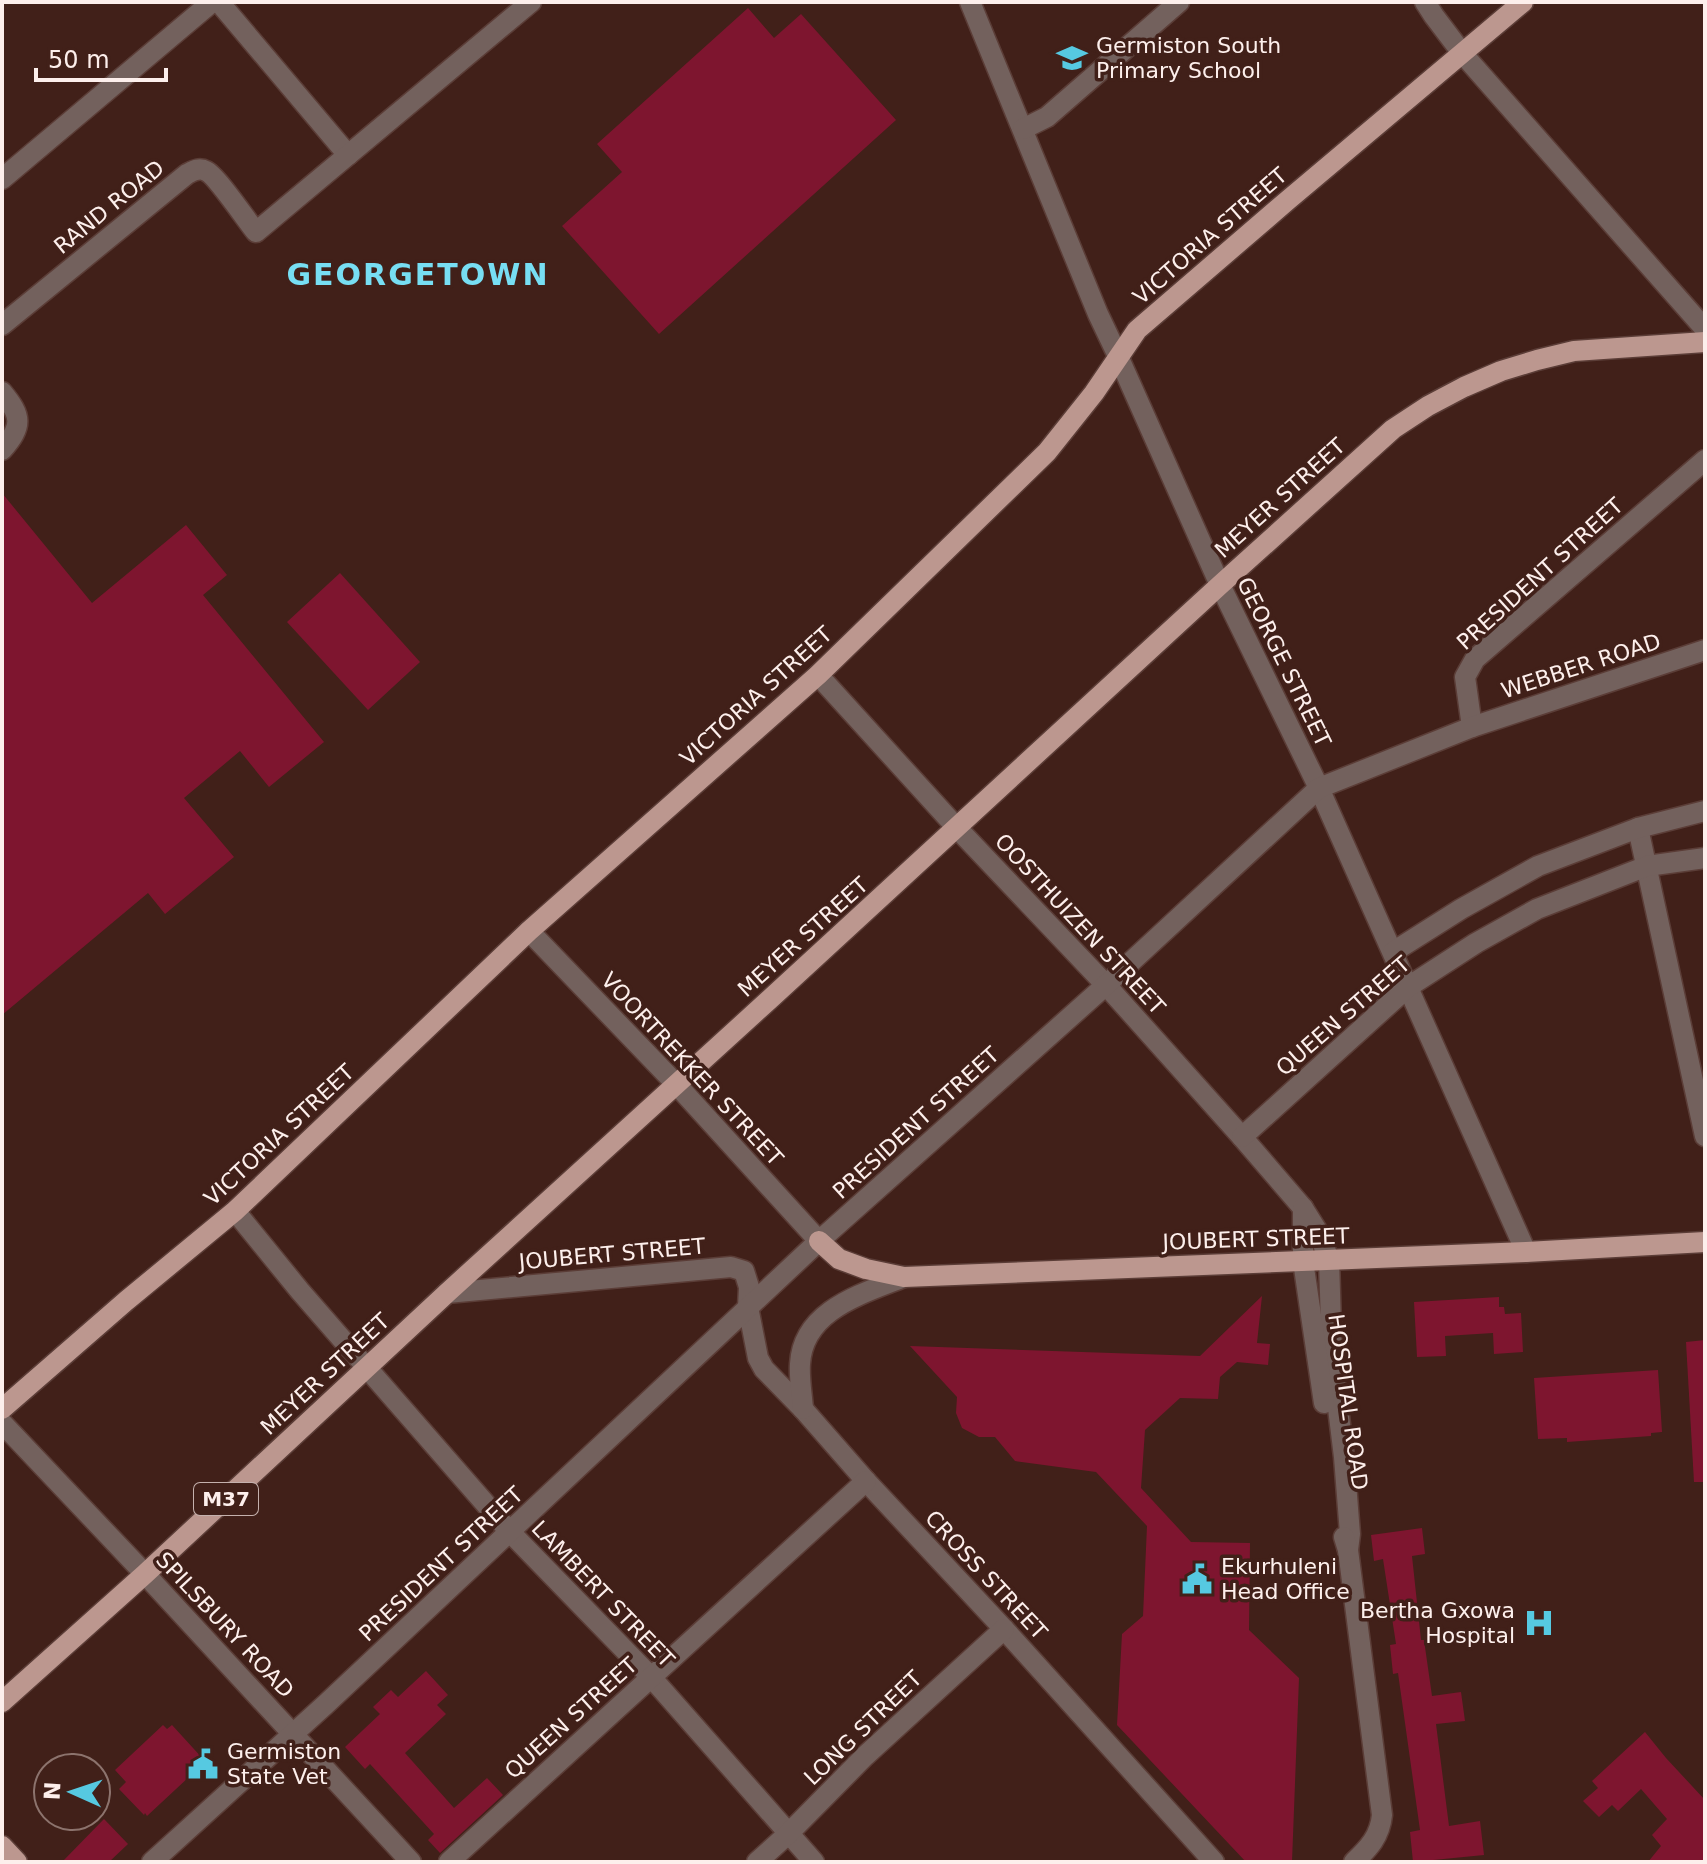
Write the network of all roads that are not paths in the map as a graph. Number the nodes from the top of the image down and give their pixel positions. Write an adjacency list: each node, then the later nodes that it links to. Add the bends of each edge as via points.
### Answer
1 (212, 2): 11 (street)
2 (219, 2): 10 (street)
3 (531, 2): 10 (street)
4 (970, 2): 9 (street, GEORGE STREET)
5 (1179, 2): 9 (street, via 1047,117)
6 (1425, 2): 8 (street)
7 (1523, 2): 8 (main road, VICTORIA STREET)
8 (1462, 53): 13 (street); 15 (main road, VICTORIA STREET, via 1137,330)
9 (1023, 129): 15 (street, GEORGE STREET)
10 (348, 155): 12 (street, RAND ROAD, via 256,232 215,179 196,169)
11 (2, 179)
12 (2, 325)
13 (1705, 329)
14 (1705, 342): 19 (main road, MEYER STREET, via 1574,351 1464,387 1393,429)
15 (1118, 356): 19 (street, GEORGE STREET); 21 (main road, VICTORIA STREET, via 1047,452)
16 (2, 392): 17 (street, via 18,418 17,429)
17 (2, 450)
18 (1705, 460): 22 (street, PRESIDENT STREET, via 1475,659 1465,677)
19 (1220, 585): 23 (street, GEORGE STREET); 25 (main road, MEYER STREET)
20 (1705, 650): 22 (street, WEBBER ROAD)
21 (818, 675): 25 (street, OOSTHUIZEN STREET); 29 (main road, VICTORIA STREET)
22 (1472, 727): 23 (street, PRESIDENT STREET)
23 (1319, 788): 30 (street, GEORGE STREET); 31 (street, PRESIDENT STREET)
24 (1705, 811): 26 (street, QUEEN STREET)
25 (957, 828): 31 (street, OOSTHUIZEN STREET); 33 (main road, MEYER STREET)
26 (1638, 828): 28 (street); 30 (street, QUEEN STREET, via 1538,866)
27 (1705, 858): 28 (street, QUEEN STREET)
28 (1647, 866): 32 (street, QUEEN STREET, via 1537,909); 34 (street)
29 (529, 931): 33 (street, VOORTREKKER STREET); 37 (main road, VICTORIA STREET)
30 (1393, 952): 32 (street, GEORGE STREET)
31 (1106, 985): 35 (street, OOSTHUIZEN STREET); 38 (street, PRESIDENT STREET)
32 (1408, 987): 35 (street, QUEEN STREET); 40 (street, GEORGE STREET)
33 (677, 1085): 38 (street, VOORTREKKER STREET); 44 (main road, MEYER STREET)
34 (1705, 1136)
35 (1242, 1137): 36 (street, OOSTHUIZEN STREET)
36 (1303, 1208): 41 (street, OOSTHUIZEN STREET); 42 (street)
37 (235, 1211): 46 (street, LAMBERT STREET); 47 (main road, VICTORIA STREET)
38 (819, 1241): 43 (main road, JOUBERT STREET, via 839,1259); 45 (street, PRESIDENT STREET)
39 (1705, 1242): 40 (main road, JOUBERT STREET)
40 (1526, 1252): 41 (main road, JOUBERT STREET)
41 (1329, 1259): 42 (main road, JOUBERT STREET); 52 (street, HOSPITAL ROAD)
42 (1303, 1261): 43 (main road, JOUBERT STREET); 52 (street, HOSPITAL ROAD)
43 (904, 1277): 48 (street, via 823,1316 807,1338 800,1362)
44 (447, 1293): 45 (street, JOUBERT STREET, via 731,1267 744,1271 748,1279); 46 (main road, MEYER STREET / M37)
45 (748, 1307): 48 (street, CROSS STREET, via 758,1358); 51 (street, PRESIDENT STREET)
46 (366, 1367): 51 (street, LAMBERT STREET); 53 (main road, MEYER STREET / M37)
47 (2, 1409)
48 (803, 1409): 50 (street, CROSS STREET)
49 (2, 1423): 53 (street, SPILSBURY ROAD)
50 (866, 1481): 54 (street, CROSS STREET); 55 (street, QUEEN STREET)
51 (510, 1532): 55 (street, LAMBERT STREET); 57 (street, PRESIDENT STREET)
52 (1348, 1550): 67 (street, HOSPITAL ROAD, via 1382,1815 1375,1839)
53 (145, 1574): 56 (main road, MEYER STREET / M37); 57 (street, SPILSBURY ROAD)
54 (1004, 1629): 58 (street, LONG STREET); 66 (street, CROSS STREET)
55 (651, 1677): 58 (street, LAMBERT STREET); 63 (street, QUEEN STREET)
56 (2, 1702)
57 (293, 1734): 61 (street, PRESIDENT STREET); 62 (street, SPILSBURY ROAD)
58 (788, 1834): 64 (street, LONG STREET); 65 (street, LAMBERT STREET)
59 (2, 1846): 60 (main road)
60 (17, 1862)
61 (152, 1862)
62 (411, 1862)
63 (449, 1862)
64 (757, 1862)
65 (814, 1862)
66 (1214, 1862)
67 (1354, 1862)

